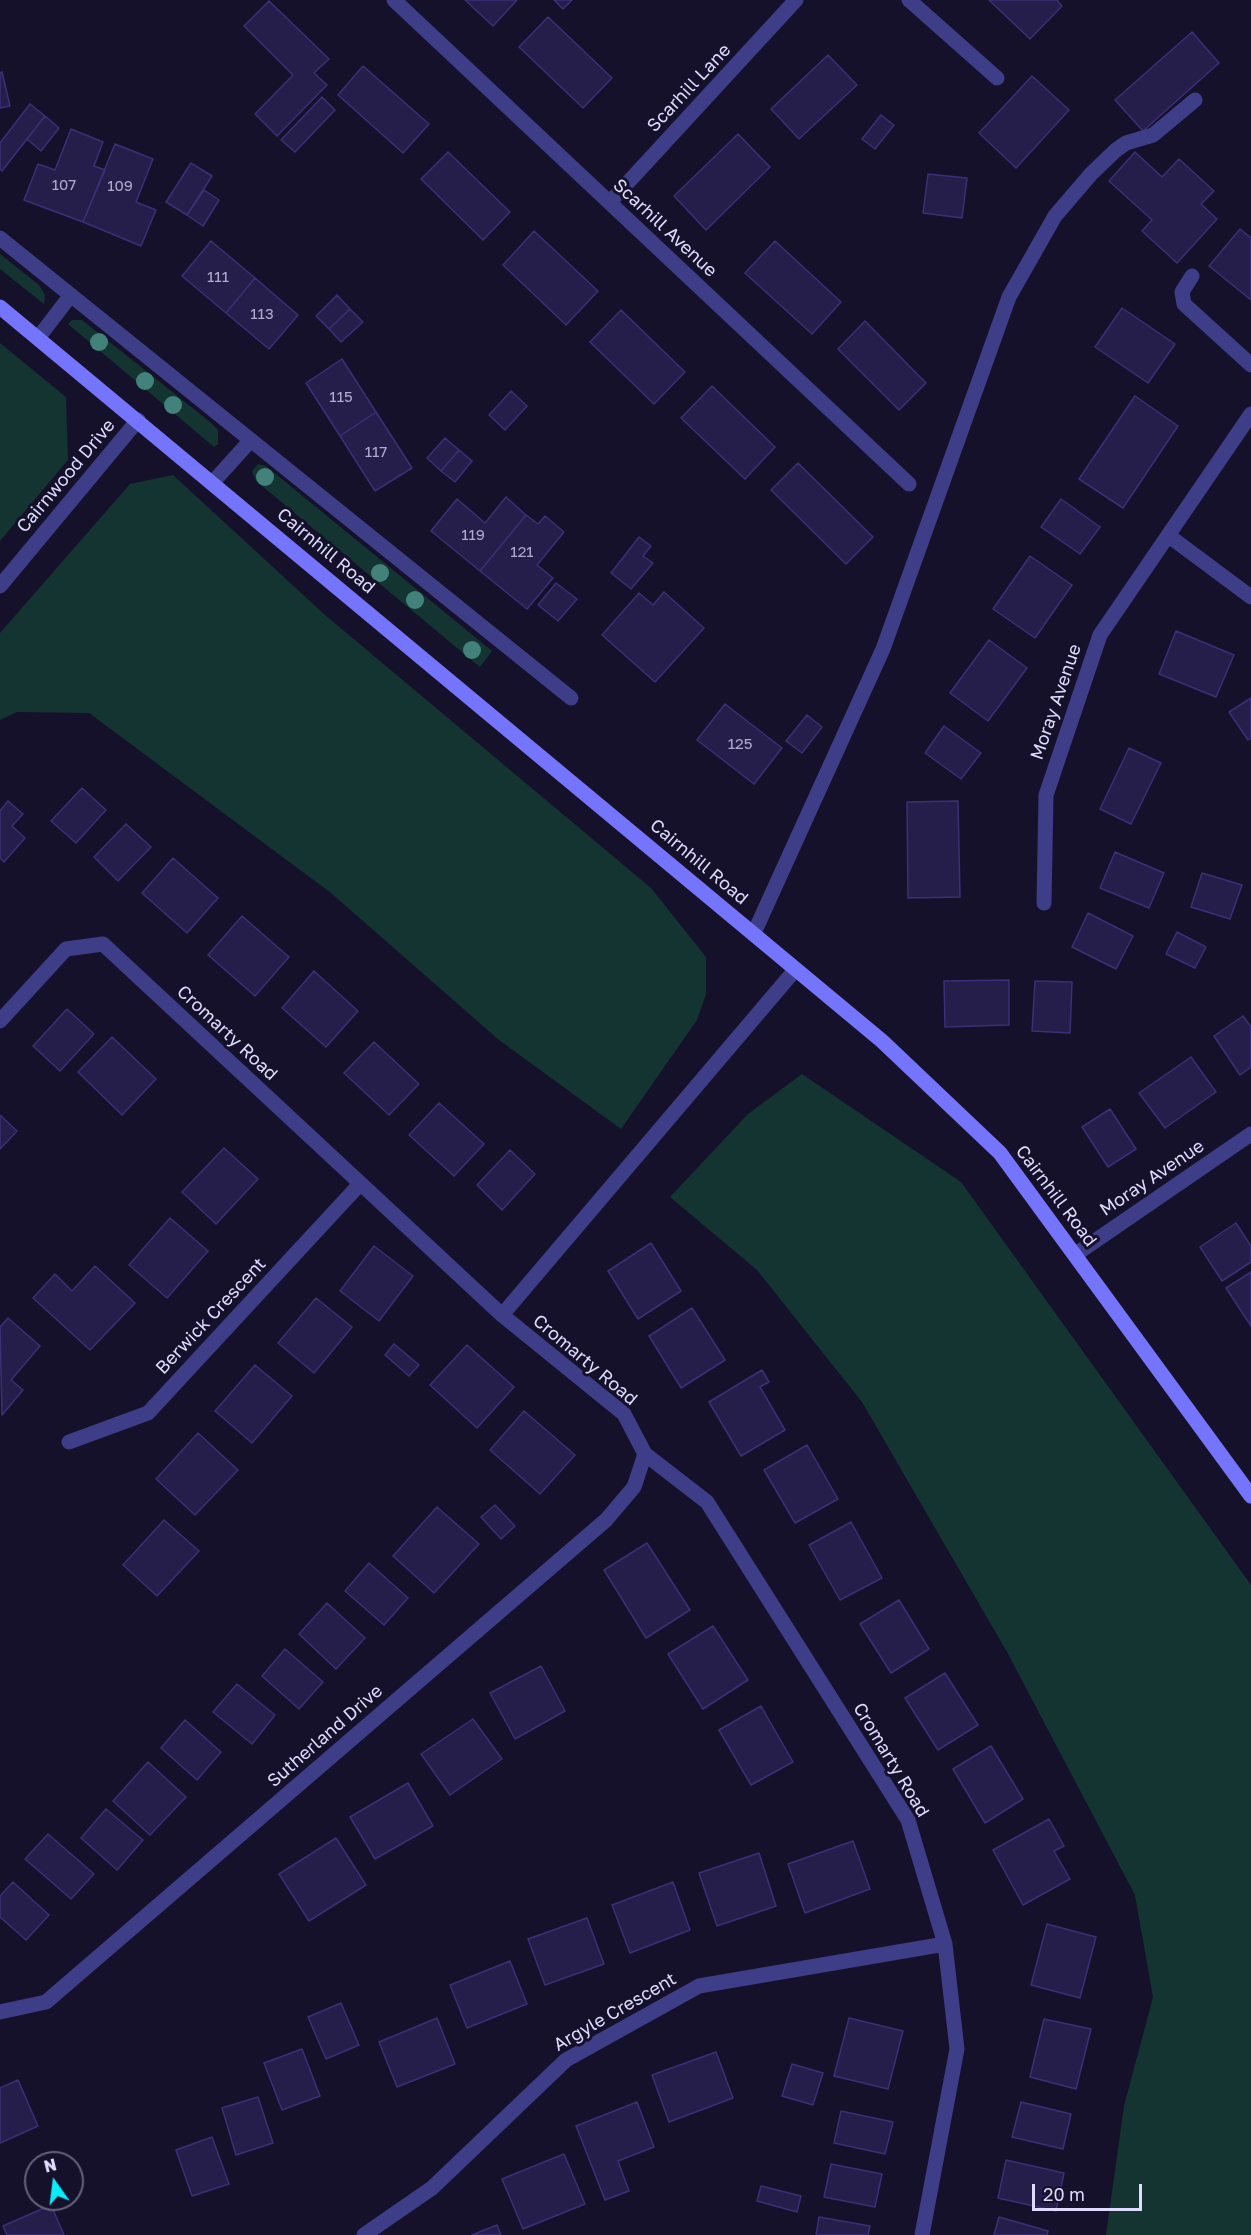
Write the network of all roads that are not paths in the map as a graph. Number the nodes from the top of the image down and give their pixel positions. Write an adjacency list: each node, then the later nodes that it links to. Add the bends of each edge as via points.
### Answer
1 (394, 0): 6 (street, Scarhill Avenue)
2 (796, 0): 6 (street, Scarhill Lane)
3 (909, 0): 4 (street)
4 (997, 78)
5 (1195, 100): 23 (street, via 1153,135 1116,150 1091,174 1055,216 1009,297 883,649)
6 (610, 202): 17 (street, Scarhill Avenue)
7 (0, 238): 9 (street)
8 (1192, 276): 12 (street, via 1182,292 1185,304)
9 (71, 295): 11 (street); 15 (street)
10 (0, 307): 11 (main road, Cairnhill Road)
11 (38, 338): 14 (main road, Cairnhill Road)
12 (1251, 364)
13 (1251, 414): 18 (street, Moray Avenue)
14 (138, 420): 16 (main road, Cairnhill Road); 19 (street, Cairnwood Drive)
15 (251, 440): 16 (street); 21 (street)
16 (213, 482): 23 (main road, Cairnhill Road)
17 (909, 484)
18 (1169, 536): 20 (street); 22 (street, Moray Avenue, via 1100,635 1046,795)
19 (0, 586)
20 (1251, 597)
21 (571, 698)
22 (1044, 903)
23 (754, 933): 24 (main road, Cairnhill Road)
24 (795, 970): 28 (main road, Cairnhill Road, via 882,1041 1000,1153); 29 (street)
25 (0, 1021): 27 (street, Cromarty Road, via 66,949 103,944)
26 (1251, 1134): 28 (street, Moray Avenue)
27 (360, 1184): 29 (street, Cromarty Road); 30 (street, Berwick Crescent, via 148,1413)
28 (1076, 1254): 32 (main road, Cairnhill Road)
29 (502, 1315): 31 (street, Cromarty Road, via 624,1414)
30 (69, 1442)
31 (645, 1454): 33 (street, Cromarty Road, via 707,1502 908,1820); 34 (street, Sutherland Drive, via 634,1487 597,1528 46,2002)
32 (1251, 1496)
33 (945, 1944): 35 (street, Argyle Crescent, via 699,1986 566,2060 432,2188); 36 (street, Cromarty Road, via 957,2049)
34 (0, 2012)
35 (364, 2235)
36 (922, 2235)

